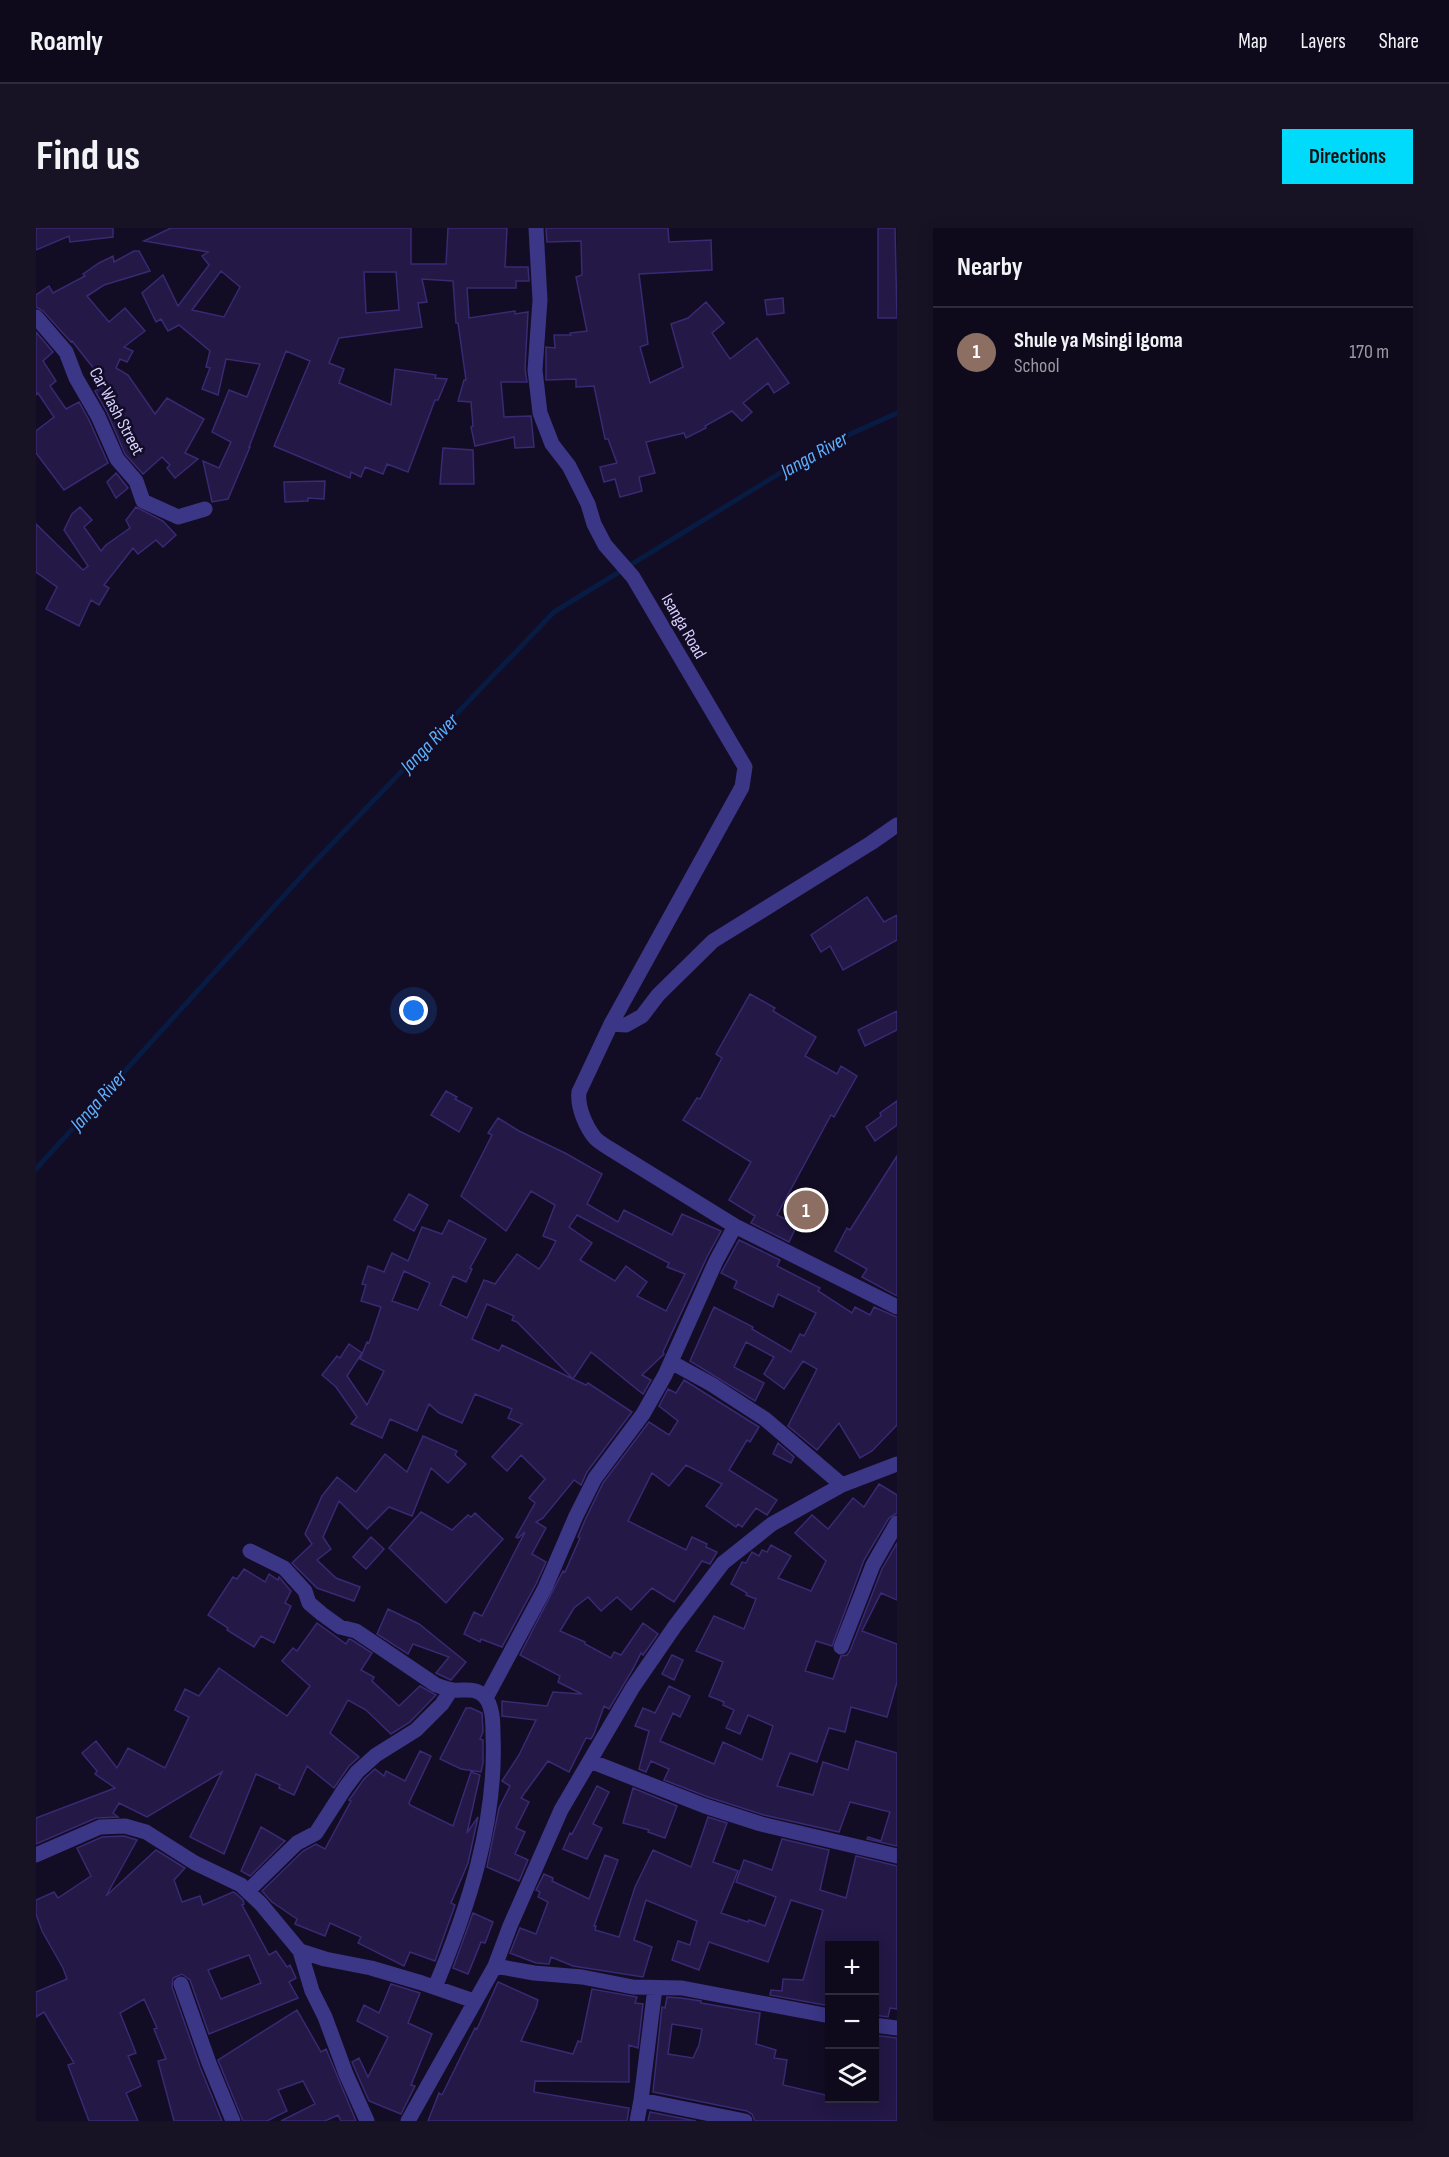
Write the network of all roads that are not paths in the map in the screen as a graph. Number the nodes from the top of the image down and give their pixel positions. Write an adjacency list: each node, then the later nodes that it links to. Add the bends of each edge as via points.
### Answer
1 (536, 228): 5 (street, Isanga Road, via 540,300 535,370 540,413 552,444 588,504 605,545 633,577 745,767 742,787)
2 (36, 317): 3 (street, Car Wash Street, via 66,352 117,459 136,481 143,501 178,517)
3 (206, 509)
4 (897, 825): 5 (street, via 713,942 642,1016 626,1025)
5 (611, 1024): 6 (street, Isanga Road, via 579,1092 579,1108 596,1138)
6 (735, 1226): 7 (street, Isanga Road); 8 (street)
7 (897, 1307)
8 (671, 1362): 10 (street, via 765,1419); 15 (street, via 642,1414 596,1478 545,1588)
9 (897, 1464): 10 (street)
10 (842, 1485): 16 (street, via 772,1524 723,1563 639,1678)
11 (897, 1523): 13 (street, via 873,1565)
12 (250, 1551): 14 (street, via 284,1568 305,1591 309,1603 331,1620 356,1631 436,1685)
13 (841, 1647)
14 (451, 1690): 15 (street, via 472,1690); 19 (street, via 416,1730 357,1772 316,1833 297,1844)
15 (486, 1698): 23 (street, via 492,1716 494,1748 489,1814 462,1919)
16 (590, 1761): 18 (street, via 761,1824); 21 (street, via 561,1810)
17 (36, 1855): 19 (street, via 100,1827 124,1826 146,1832)
18 (897, 1856)
19 (248, 1892): 20 (street)
20 (300, 1951): 23 (street); 31 (street, via 312,1991)
21 (495, 1966): 24 (street); 25 (street)
22 (181, 1984): 30 (street)
23 (435, 1987): 25 (street)
24 (655, 1988): 26 (street, via 682,1988); 29 (street)
25 (474, 2001): 32 (street)
26 (825, 2015)
27 (879, 2026): 28 (street)
28 (897, 2028)
29 (641, 2100): 33 (street); 34 (street)
30 (233, 2121)
31 (367, 2121)
32 (408, 2121)
33 (637, 2121)
34 (745, 2121)

